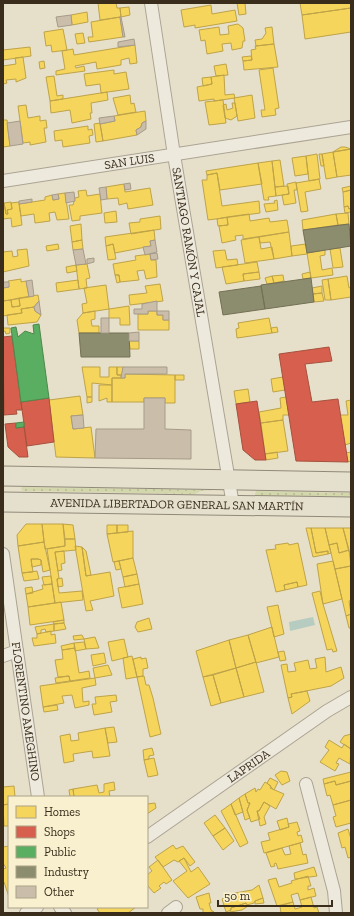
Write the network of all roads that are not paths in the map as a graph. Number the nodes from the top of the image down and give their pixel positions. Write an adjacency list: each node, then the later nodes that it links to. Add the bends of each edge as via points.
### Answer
1 (151, 3): 3 (street, SANTIAGO RAMÓN Y CAJAL)
2 (351, 127): 3 (street, SAN LUIS)
3 (174, 155): 4 (street, SAN LUIS); 6 (street, SANTIAGO RAMÓN Y CAJAL)
4 (3, 181)
5 (3, 476): 6 (main road, AVENIDA LIBERTADOR GENERAL SAN MARTÍN)
6 (229, 480): 7 (main road, AVENIDA LIBERTADOR GENERAL SAN MARTÍN); 9 (street, SANTIAGO RAMÓN Y CAJAL)
7 (351, 482)
8 (3, 502): 9 (main road, AVENIDA LIBERTADOR GENERAL SAN MARTÍN)
9 (233, 506): 10 (main road, AVENIDA LIBERTADOR GENERAL SAN MARTÍN)
10 (351, 507)
11 (3, 554): 12 (street, FLORENTINO AMEGHINO)
12 (17, 652): 13 (street); 16 (street, FLORENTINO AMEGHINO)
13 (3, 656)
14 (351, 697): 17 (street, LAPRIDA, via 327,711)
15 (306, 784): 20 (street, via 334,891)
16 (38, 796)
17 (148, 836)
18 (35, 908): 19 (street)
19 (26, 913)
20 (336, 913)

